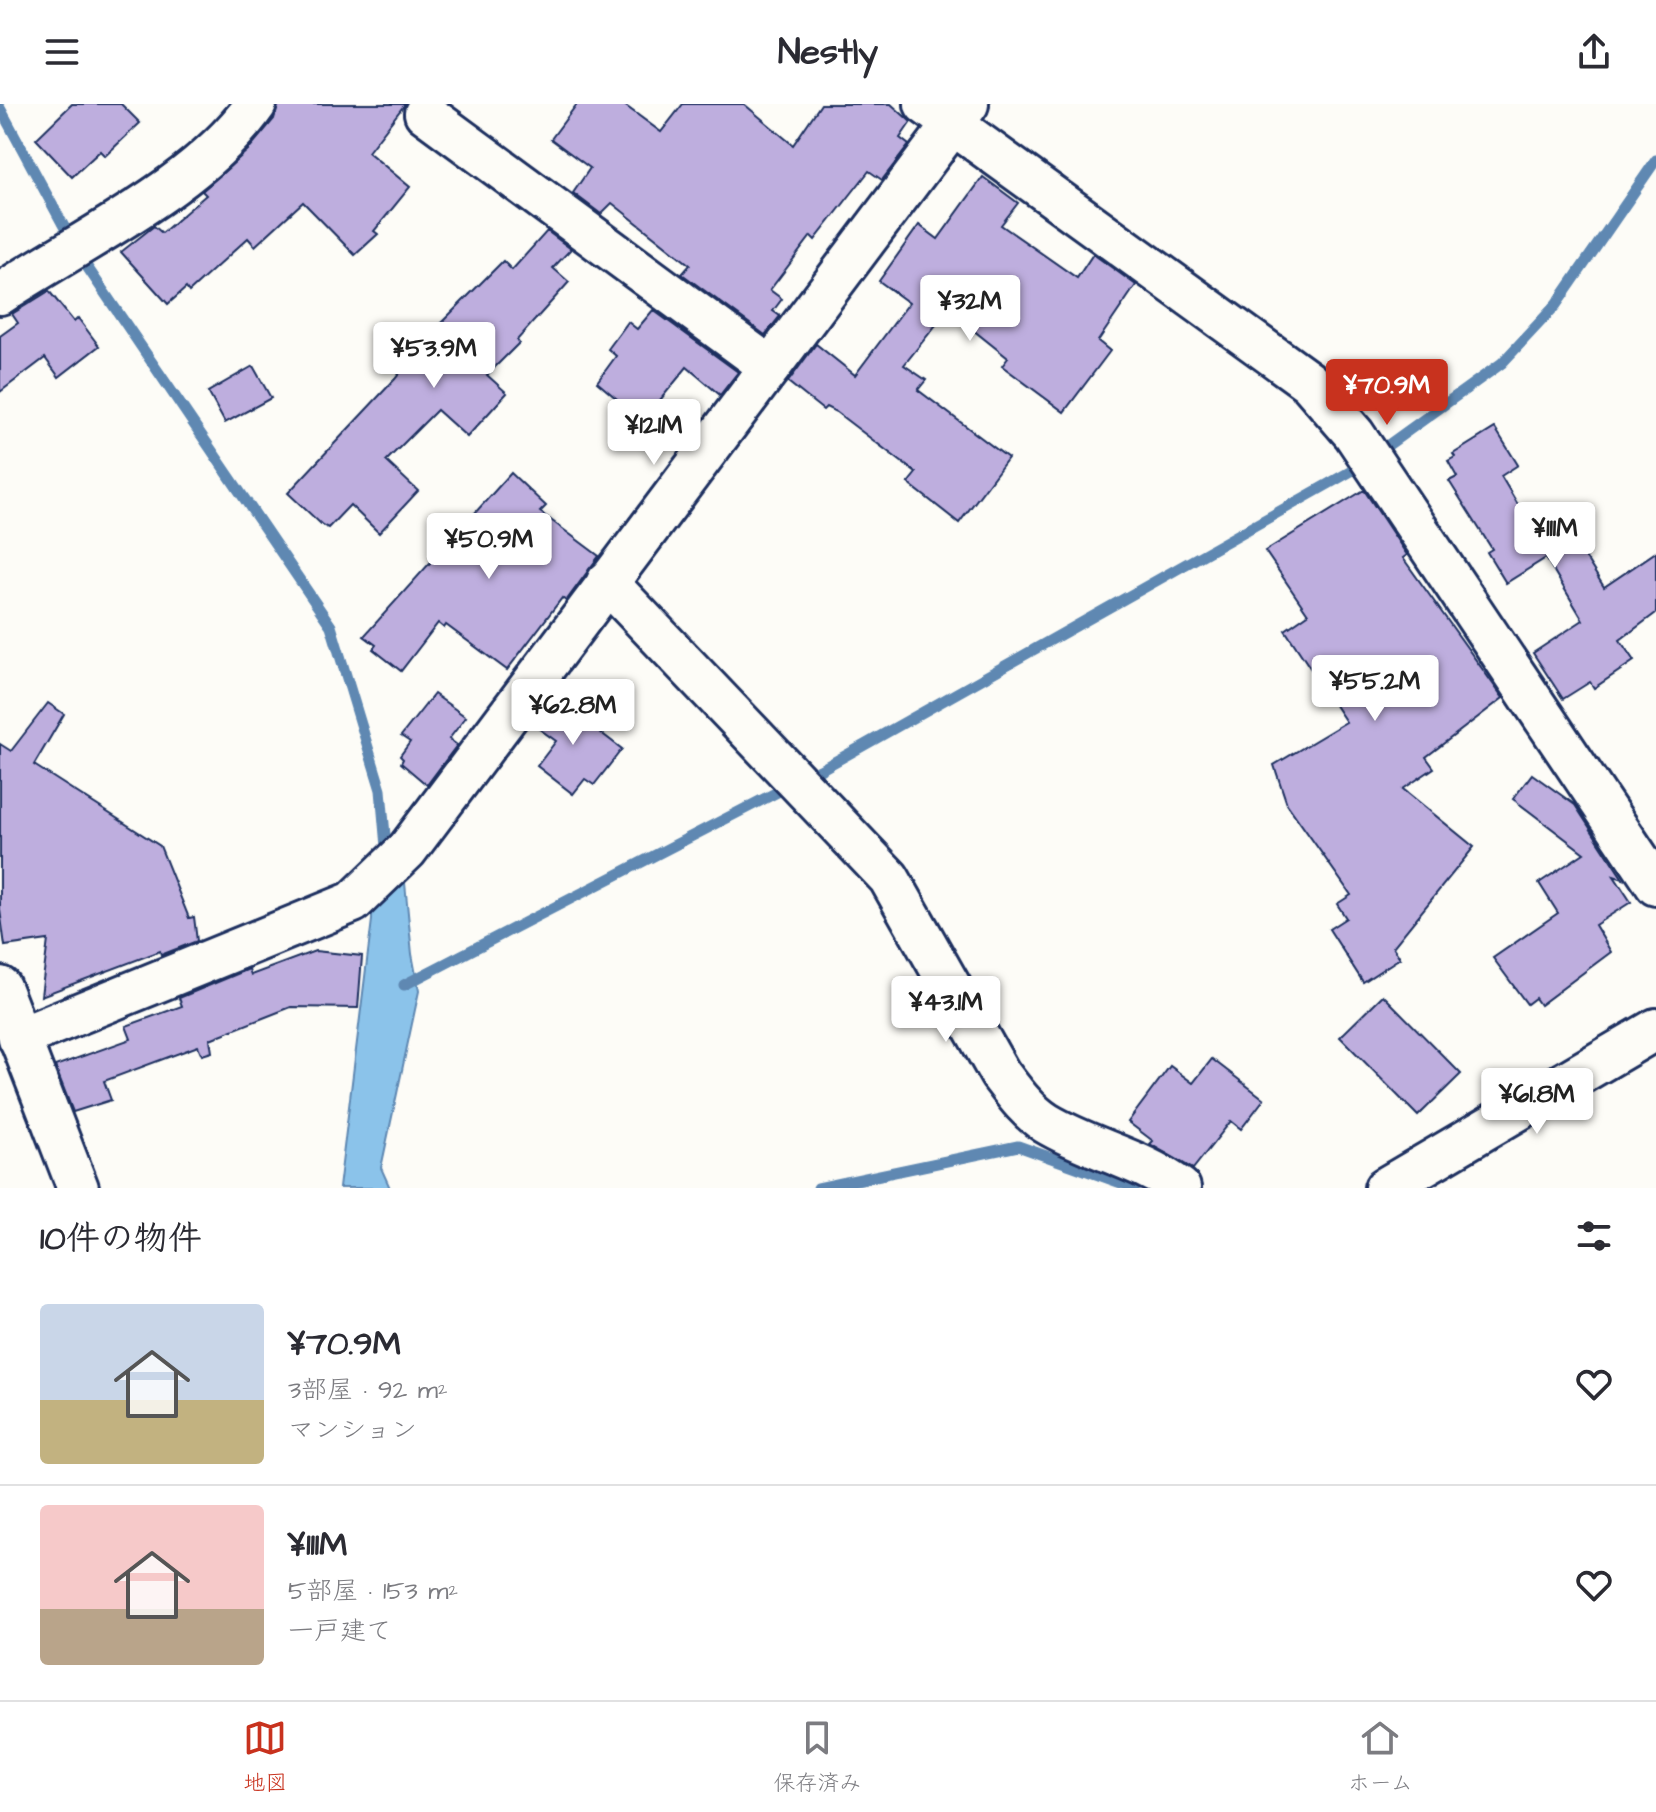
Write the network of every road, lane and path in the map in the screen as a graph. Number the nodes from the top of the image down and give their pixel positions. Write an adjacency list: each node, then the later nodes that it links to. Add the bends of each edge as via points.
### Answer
1 (256, 104): 4 (street, via 242,124 181,180)
2 (949, 111): 5 (street); 7 (street, via 1309,382 1354,434)
3 (425, 113): 5 (street)
4 (0, 294)
5 (770, 367): 6 (street)
6 (607, 582): 10 (street, via 407,850 353,902); 12 (street, via 889,878 1000,1074 1022,1103 1046,1123)
7 (1656, 885)
8 (0, 987): 10 (street)
9 (1656, 1029): 13 (street)
10 (19, 1038): 11 (street)
11 (78, 1188)
12 (1180, 1188)
13 (1385, 1188)

